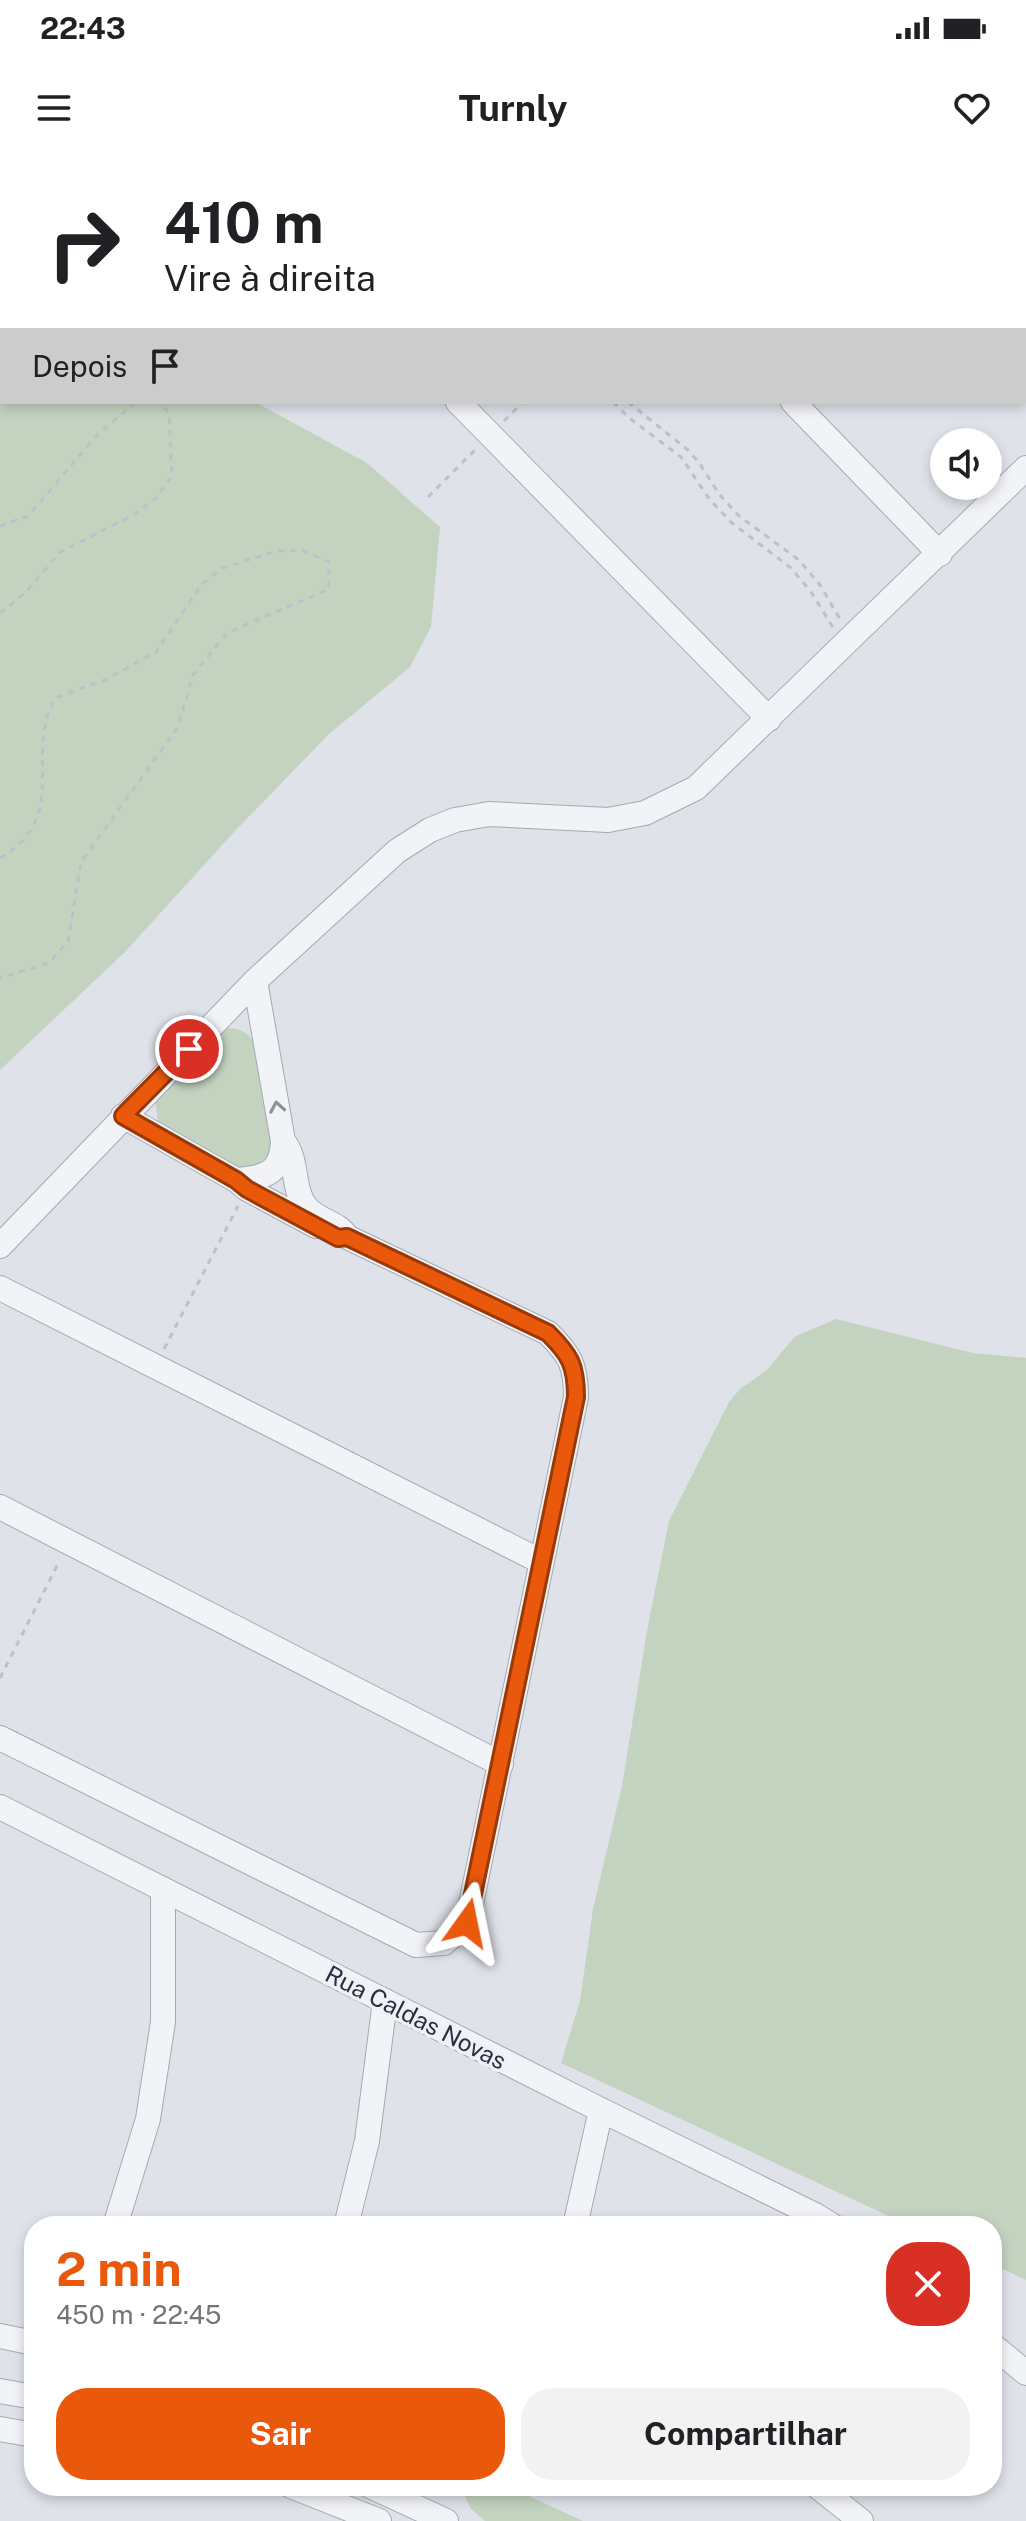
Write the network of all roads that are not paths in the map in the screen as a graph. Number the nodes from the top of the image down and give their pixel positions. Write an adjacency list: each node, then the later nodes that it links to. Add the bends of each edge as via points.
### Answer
1 (460, 404): 5 (street)
2 (795, 404): 4 (street)
3 (1026, 468): 4 (street)
4 (940, 554): 5 (street)
5 (769, 719): 6 (street, via 696,788 645,813 608,820 489,814 430,830 397,851)
6 (255, 981): 7 (street); 8 (street, one-way to 6)
7 (123, 1116): 9 (street); 11 (street)
8 (283, 1141): 9 (street, via 276,1169); 10 (street, via 291,1151 304,1204)
9 (241, 1185): 10 (street, via 338,1238)
10 (347, 1237): 14 (street, via 548,1333 567,1351 576,1374 576,1397)
11 (0, 1246)
12 (0, 1288): 14 (street)
13 (0, 1507): 16 (street)
14 (542, 1562): 16 (street)
15 (0, 1738): 16 (street, via 416,1945 444,1943 467,1923)
16 (501, 1764)
17 (0, 1807): 18 (street, Rua Caldas Novas)
18 (163, 1889): 19 (street, Rua Caldas Novas); 21 (street, via 163,2022 148,2119)
19 (385, 2001): 20 (street, Rua Caldas Novas); 22 (street, via 367,2141)
20 (601, 2110): 23 (street); 24 (street, Rua Caldas Novas)
21 (118, 2216)
22 (348, 2216)
23 (577, 2216)
24 (817, 2216)
25 (0, 2336): 26 (street)
26 (24, 2341)
27 (1002, 2353): 28 (street)
28 (1026, 2373)
29 (0, 2391): 30 (street)
30 (24, 2395)
31 (0, 2429): 32 (street)
32 (24, 2433)
33 (316, 2496): 36 (street)
34 (392, 2496): 37 (street)
35 (830, 2496): 38 (street)
36 (379, 2521)
37 (446, 2521)
38 (861, 2521)

